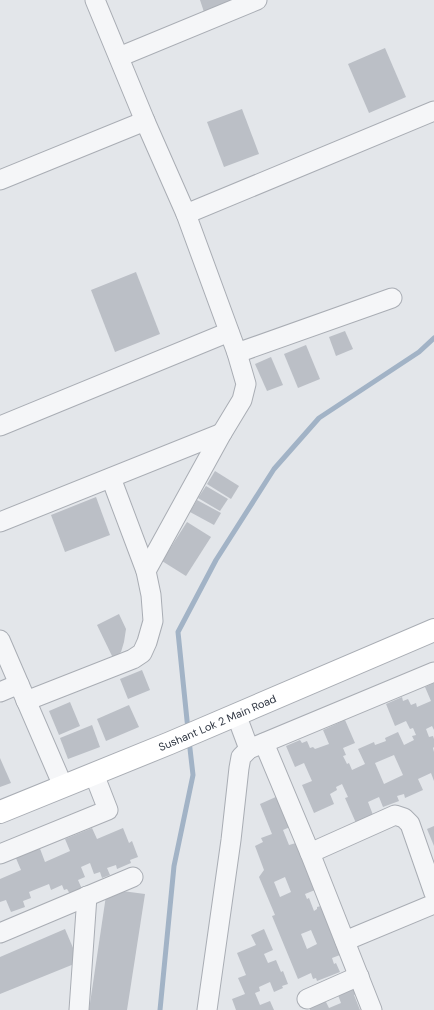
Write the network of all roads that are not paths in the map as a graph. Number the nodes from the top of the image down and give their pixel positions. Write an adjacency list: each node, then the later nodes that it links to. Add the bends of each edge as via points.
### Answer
1 (95, 0): 3 (street)
2 (257, 0): 3 (street)
3 (119, 58): 5 (street)
4 (434, 111): 7 (street)
5 (145, 121): 6 (street); 7 (street)
6 (0, 180)
7 (186, 214): 9 (street)
8 (392, 298): 10 (street)
9 (229, 332): 10 (street); 11 (street)
10 (237, 353): 12 (street, via 246,384 242,400)
11 (0, 426)
12 (222, 433): 13 (street); 15 (street)
13 (111, 478): 14 (street); 15 (street)
14 (0, 522)
15 (146, 571): 21 (street, via 153,621 142,653 134,660)
16 (434, 630): 22 (street, Sushant Lok 2 Main Road)
17 (0, 640): 19 (street)
18 (434, 672): 23 (street)
19 (19, 684): 20 (street); 21 (street)
20 (0, 692)
21 (26, 701): 25 (street)
22 (236, 714): 23 (street); 24 (street, Sushant Lok 2 Main Road)
23 (256, 746): 27 (street); 38 (street, via 241,757)
24 (94, 774): 25 (street, Sushant Lok 2 Main Road); 28 (street, via 108,810)
25 (63, 786): 26 (street, Sushant Lok 2 Main Road)
26 (0, 812)
27 (310, 853): 30 (street, via 394,815 404,818 410,824); 34 (street)
28 (0, 854)
29 (133, 877): 31 (street)
30 (434, 893)
31 (87, 896): 33 (street); 37 (street)
32 (434, 904): 34 (street)
33 (0, 934)
34 (345, 941): 35 (street)
35 (359, 976): 36 (street); 39 (street)
36 (307, 999)
37 (79, 1010)
38 (207, 1010)
39 (372, 1010)

